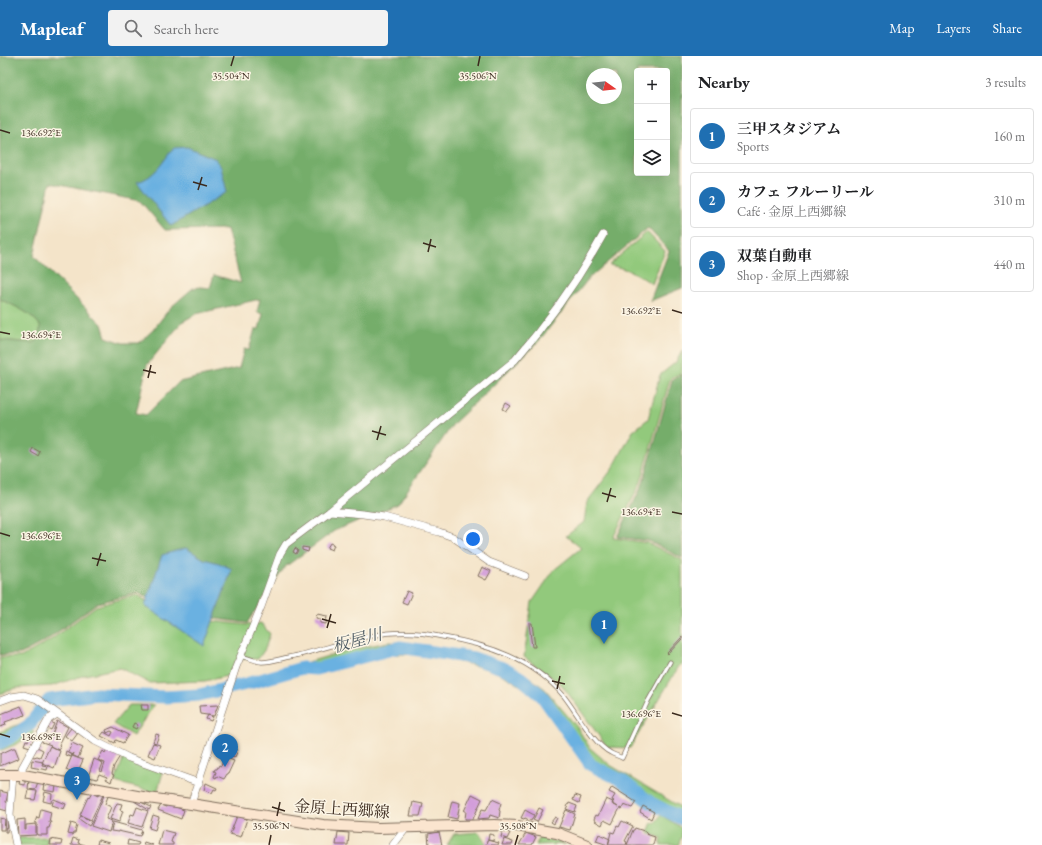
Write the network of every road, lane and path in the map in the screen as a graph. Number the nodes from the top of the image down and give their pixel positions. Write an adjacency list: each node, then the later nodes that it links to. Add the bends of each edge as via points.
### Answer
1 (603, 235): 2 (street, via 565,297 515,360)
2 (330, 511): 3 (street, via 384,517 453,537 489,562); 4 (street, via 286,544)
3 (525, 576)
4 (240, 656): 5 (lane, via 261,662 280,659 384,633 419,634 473,644 515,658 541,673 563,695 599,744 622,758 648,701); 10 (street)
5 (670, 662)
6 (0, 701): 7 (street, via 24,695 37,699)
7 (56, 713): 8 (street, via 49,719); 10 (street, via 95,741 129,758)
8 (18, 774): 9 (main road, 金原上西郷線); 11 (main road, 金原上西郷線); 13 (street, via 10,815)
9 (0, 775)
10 (199, 783): 11 (street)
11 (191, 804): 12 (main road, 金原上西郷線, via 324,825)
12 (407, 827): 14 (street); 15 (main road, 金原上西郷線, via 495,824 517,826 557,833)
13 (16, 845)
14 (393, 845)
15 (587, 845)

